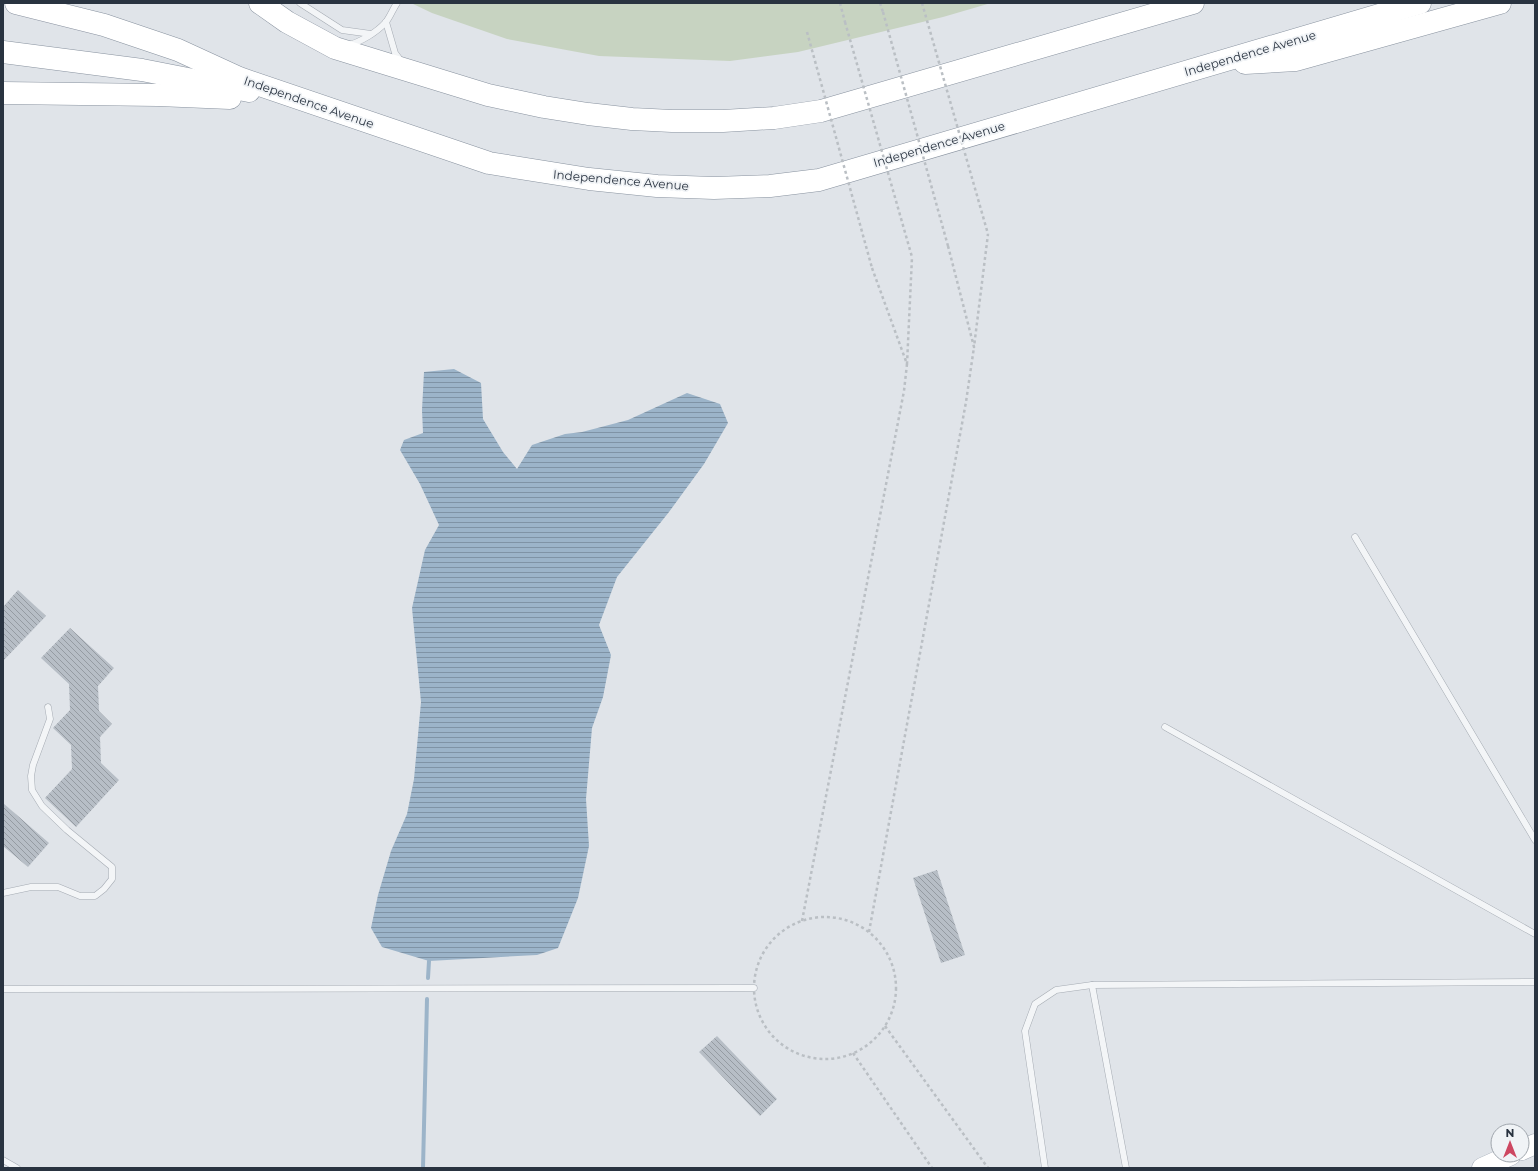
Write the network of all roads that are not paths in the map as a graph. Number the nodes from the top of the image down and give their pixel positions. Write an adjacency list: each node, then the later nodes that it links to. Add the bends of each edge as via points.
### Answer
1 (16, 3): 15 (highway, Independence Avenue, via 104,25 178,50 239,78)
2 (260, 3): 10 (highway, via 287,22)
3 (300, 3): 9 (lane, via 342,30)
4 (397, 3): 8 (lane)
5 (1193, 3): 13 (highway, via 821,110 774,118 723,121 632,120 544,107 488,95)
6 (1420, 3): 12 (highway, Independence Avenue)
7 (1500, 3): 12 (highway, via 1296,60)
8 (386, 22): 9 (lane); 13 (lane, via 395,52)
9 (371, 34): 10 (lane, via 356,43)
10 (335, 48): 13 (highway)
11 (3, 52): 15 (highway, via 142,70)
12 (1208, 65): 15 (highway, Independence Avenue, via 819,180 770,186 657,186 589,180 489,163)
13 (407, 70)
14 (3, 93): 15 (highway, via 158,95)
15 (305, 101)
16 (1355, 537): 19 (lane)
17 (48, 707): 20 (lane, via 50,719 33,765 32,790 42,806 112,867 112,879 95,896 80,896 58,887 31,887)
18 (1166, 727): 21 (lane)
19 (1535, 840)
20 (3, 893)
21 (1535, 934)
22 (1535, 982): 23 (lane)
23 (1092, 985): 29 (lane, via 1056,990 1035,1004 1025,1031); 30 (lane)
24 (754, 988): 25 (lane)
25 (3, 989)
26 (3, 1160): 28 (lane)
27 (1493, 1163): 31 (main road)
28 (17, 1168)
29 (1045, 1168)
30 (1126, 1168)
31 (1482, 1168)

